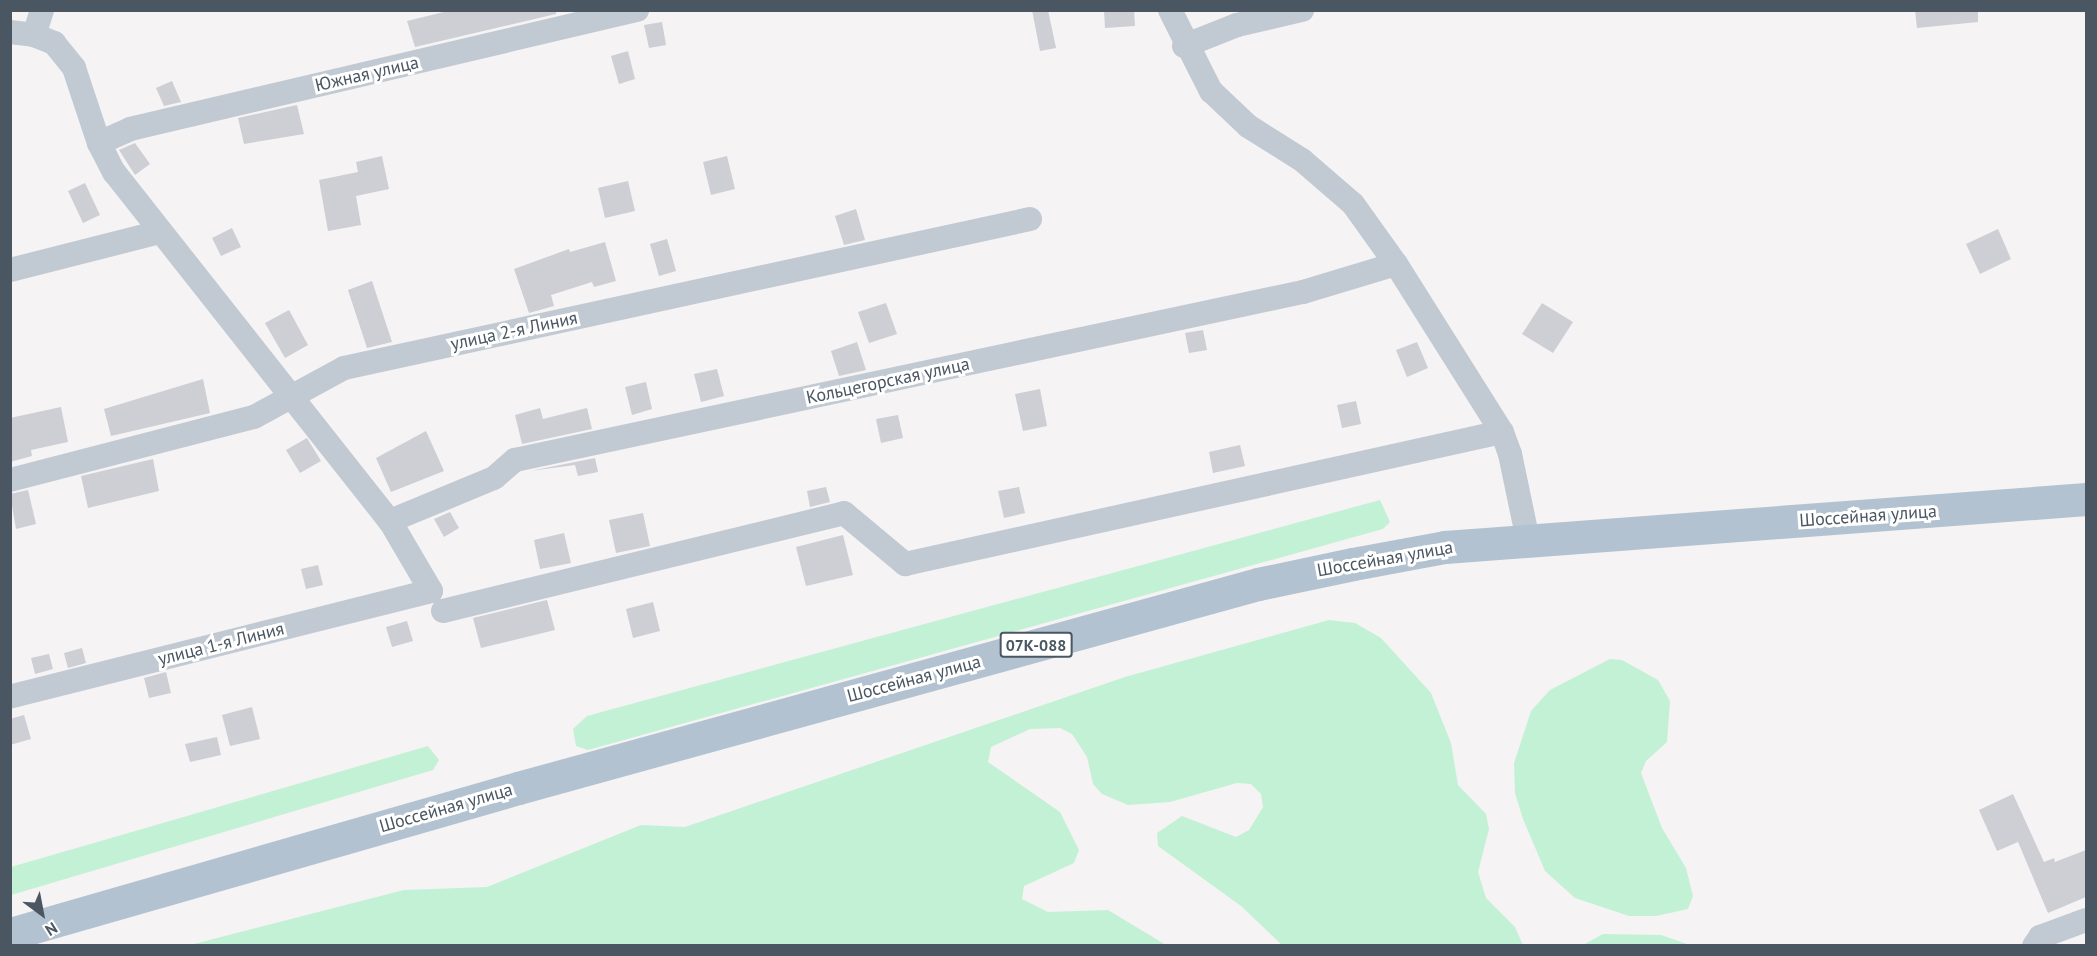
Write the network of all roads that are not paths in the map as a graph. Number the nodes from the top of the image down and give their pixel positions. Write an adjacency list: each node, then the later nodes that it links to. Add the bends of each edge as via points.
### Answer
1 (42, 10): 6 (street)
2 (637, 10): 8 (street, Южная улица, via 130,129)
3 (1170, 10): 7 (street)
4 (1302, 10): 7 (street, via 1237,25)
5 (10, 32): 6 (street)
6 (34, 34): 8 (street, via 54,43 74,68)
7 (1184, 46): 11 (street, via 1210,92 1248,126 1302,160 1353,204)
8 (99, 143): 10 (street, via 114,172)
9 (1030, 219): 13 (street, улица 2-я Линия, via 344,368)
10 (160, 232): 12 (street); 13 (street)
11 (1396, 264): 14 (street); 17 (street, Кольцегорская улица, via 1303,292 515,460 494,478)
12 (10, 270)
13 (292, 394): 15 (street, улица 2-я Линия, via 254,417); 17 (street)
14 (1502, 432): 18 (street); 19 (street, via 905,564 844,513)
15 (10, 480)
16 (2086, 499): 18 (main road, Шоссейная улица / 07К-088)
17 (390, 521): 19 (street)
18 (1528, 540): 22 (main road, Шоссейная улица / 07К-088, via 1445,547 1258,584)
19 (437, 601): 20 (street, улица 1-я Линия)
20 (10, 697)
21 (2086, 920): 23 (street, via 2040,937)
22 (10, 933)
23 (2034, 945)

